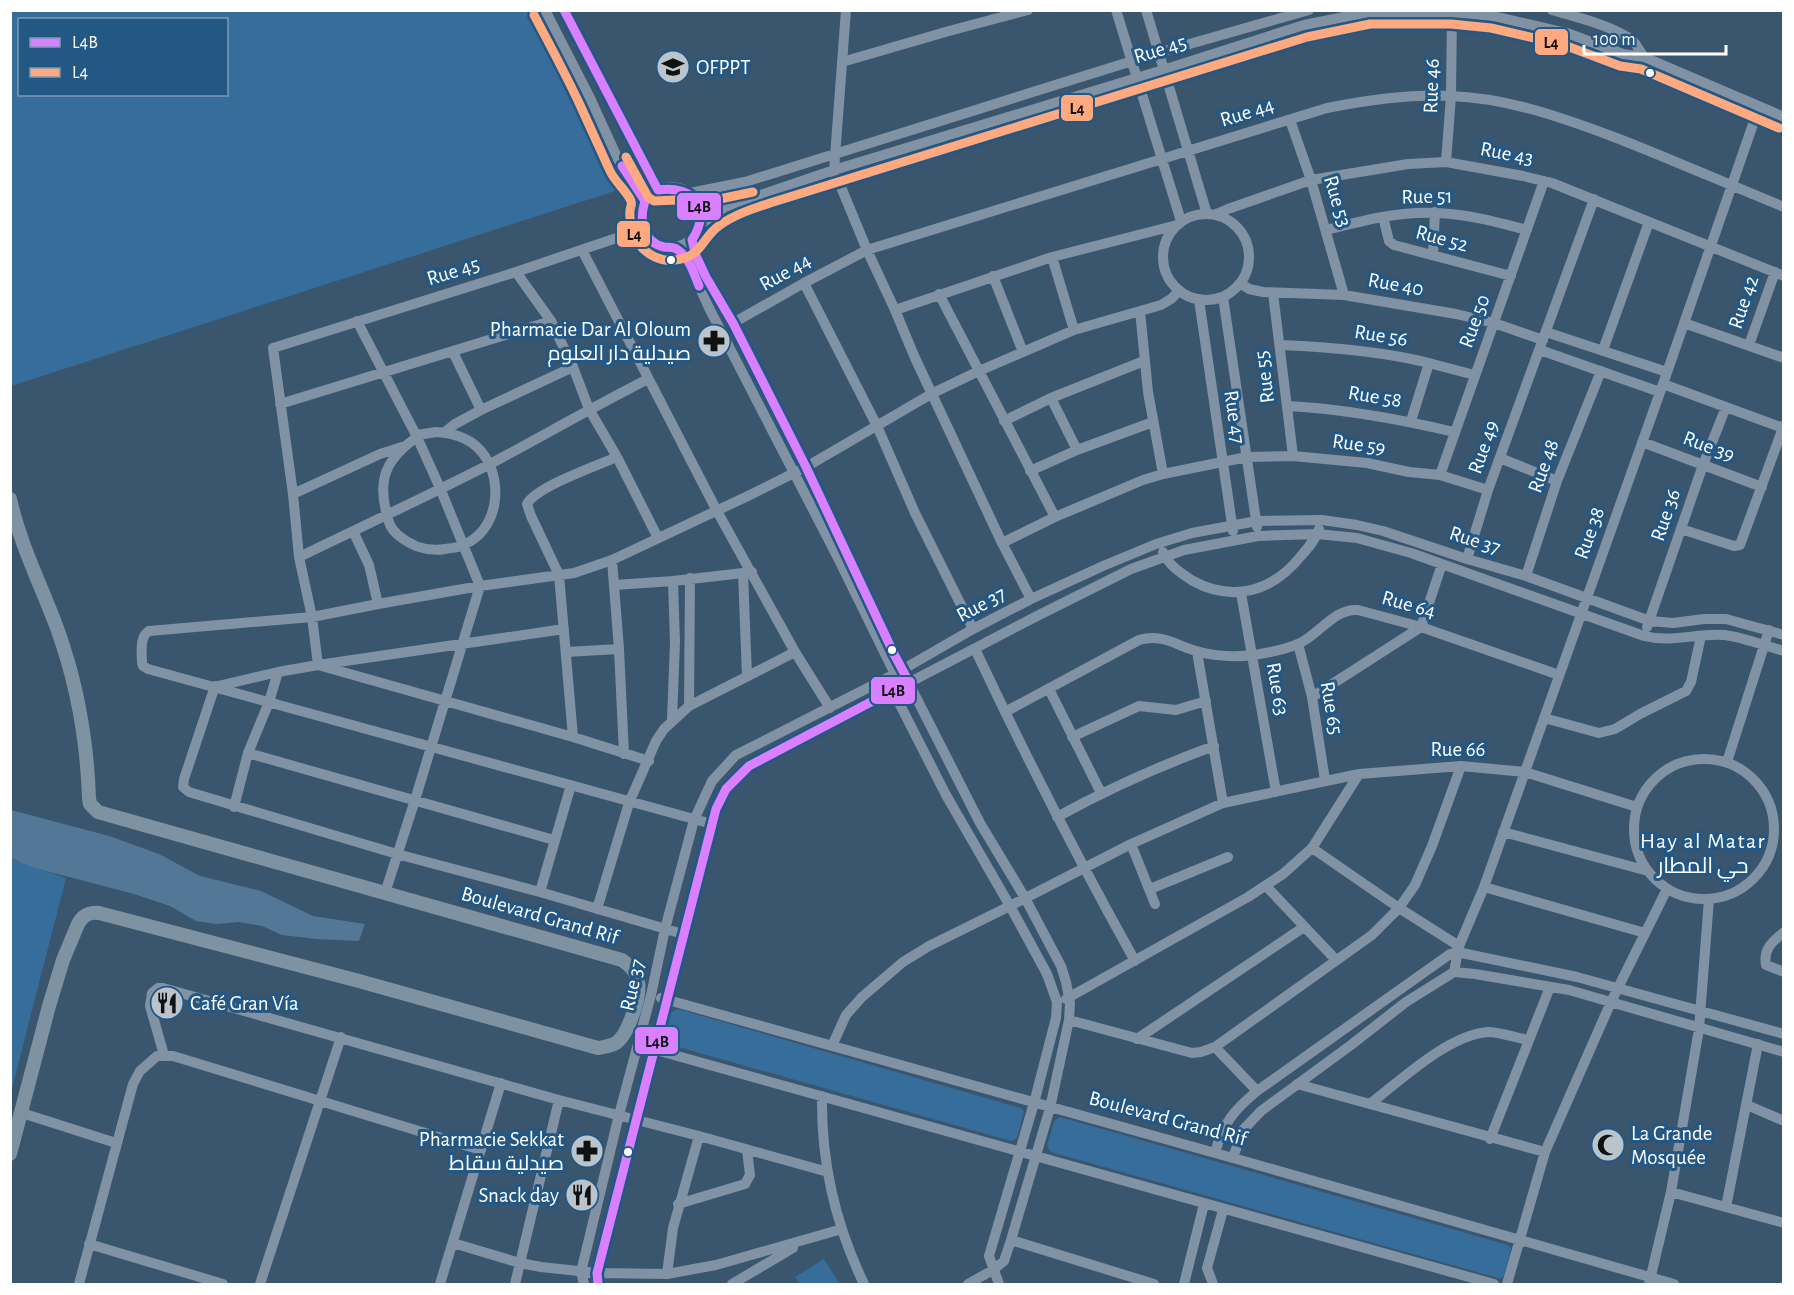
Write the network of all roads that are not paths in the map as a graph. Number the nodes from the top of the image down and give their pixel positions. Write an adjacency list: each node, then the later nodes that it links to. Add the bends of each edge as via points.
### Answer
1 (545, 10): 32 (street, via 622,168)
2 (564, 10): 29 (street)
3 (846, 10): 14 (street)
4 (1028, 10): 14 (street)
5 (1116, 10): 13 (street)
6 (1146, 10): 11 (street)
7 (1309, 10): 11 (street, Rue 45)
8 (1552, 10): 12 (street, Rue 45, via 1621,33 1635,43)
9 (1369, 11): 10 (street, Rue 45); 15 (street, Rue 45, via 1304,25)
10 (1452, 12): 12 (street, Rue 45, via 1522,22); 17 (street, Rue 46)
11 (1158, 53): 13 (street, Rue 45); 15 (street)
12 (1644, 57): 18 (street, Rue 45)
13 (1132, 61): 16 (street); 22 (street, Rue 45)
14 (842, 62): 22 (street)
15 (1163, 70): 16 (street, Rue 45); 21 (street)
16 (1137, 76): 23 (street); 25 (street, Rue 45)
17 (1451, 96): 20 (street, Rue 44, via 1398,96 1363,101); 24 (street, Rue 46); 28 (street, Rue 44, via 1493,100 1564,118)
18 (1759, 107): 19 (street, Rue 45); 28 (street, Rue 38)
19 (1784, 117)
20 (1290, 120): 21 (street, Rue 44); 26 (street, Rue 53)
21 (1188, 150): 23 (street, Rue 44); 35 (street)
22 (834, 155): 25 (street); 30 (street, Rue 45)
23 (1162, 160): 38 (street); 47 (street, Rue 44)
24 (1446, 162): 26 (street, Rue 43, via 1385,166); 27 (street, Rue 43)
25 (834, 170): 39 (street, Rue 45, via 725,207); 47 (street)
26 (1311, 180): 35 (street, Rue 43); 41 (street, Rue 53)
27 (1544, 181): 31 (street, Rue 43); 42 (street, Rue 50)
28 (1732, 186): 33 (street, Rue 44); 44 (street, Rue 38)
29 (658, 190): 30 (street, via 680,188); 32 (street)
30 (690, 193): 39 (street, via 699,204)
31 (1594, 199): 37 (street, Rue 43); 70 (street, Rue 49)
32 (645, 201): 40 (street)
33 (1784, 207)
34 (1435, 212): 36 (street, Rue 51); 42 (street, Rue 51); 48 (street)
35 (1213, 215): 38 (street, via 1193,216); 55 (street, via 1230,222 1247,244 1247,271)
36 (1383, 217): 41 (street, Rue 51); 48 (street, Rue 52, via 1391,243)
37 (1650, 222): 44 (street, Rue 43); 73 (street)
38 (1179, 223): 49 (street); 56 (street, via 1167,237 1163,251 1163,266)
39 (701, 224): 43 (street)
40 (643, 229): 45 (street, via 662,247); 46 (street, Rue 45)
41 (1326, 230): 59 (street, Rue 53)
42 (1527, 230): 53 (street, Rue 50)
43 (692, 240): 45 (street); 67 (street, via 706,277)
44 (1710, 247): 51 (street, Rue 43); 68 (street, Rue 38)
45 (676, 248): 114 (street, via 689,264)
46 (582, 250): 50 (street, Rue 45); 85 (street)
47 (867, 250): 54 (street, Rue 44); 62 (street)
48 (1433, 255): 53 (street, Rue 52)
49 (1052, 257): 52 (street); 69 (street)
50 (516, 272): 64 (street, Rue 45); 65 (street)
51 (1779, 274): 72 (street, Rue 42)
52 (993, 276): 58 (street); 75 (street)
53 (1510, 276): 66 (street, Rue 50)
54 (804, 283): 67 (street, Rue 44); 97 (street)
55 (1240, 283): 57 (street, Rue 40, via 1254,291); 60 (street)
56 (1179, 291): 61 (street); 63 (street, via 1164,303)
57 (1273, 293): 59 (street, Rue 40); 71 (street, Rue 55)
58 (939, 294): 62 (street); 80 (street)
59 (1344, 295): 66 (street, Rue 40)
60 (1223, 297): 61 (street); 107 (street, Rue 47)
61 (1199, 300): 109 (street, Rue 47)
62 (895, 310): 87 (street)
63 (1140, 311): 69 (street); 77 (street)
64 (357, 321): 83 (street); 89 (street, Rue 45, via 273,348)
65 (550, 321): 74 (street); 79 (street)
66 (1494, 322): 70 (street, Rue 40); 84 (street, Rue 50)
67 (733, 323): 112 (street)
68 (1684, 323): 72 (street); 82 (street, Rue 38)
69 (1074, 330): 75 (street)
70 (1543, 341): 73 (street, Rue 40); 81 (street, Rue 40); 108 (street, Rue 49)
71 (1280, 345): 78 (street, Rue 56, via 1327,347); 90 (street, Rue 55)
72 (1749, 345): 76 (street)
73 (1603, 350): 82 (street, Rue 40)
74 (453, 352): 83 (street); 93 (street)
75 (1023, 352): 80 (street)
76 (1784, 358)
77 (1144, 361): 88 (street); 95 (street)
78 (1429, 363): 84 (street, Rue 56); 96 (street)
79 (573, 367): 92 (street); 93 (street)
80 (979, 371): 87 (street); 94 (street)
81 (1601, 371): 86 (street, Rue 40); 117 (street, Rue 48)
82 (1667, 372): 86 (street, Rue 38)
83 (385, 373): 89 (street); 101 (street)
84 (1475, 375): 100 (street, Rue 50)
85 (648, 379): 92 (street); 123 (street)
86 (1662, 388): 91 (street, Rue 40); 102 (street, Rue 38)
87 (933, 393): 97 (street); 135 (street)
88 (1051, 398): 94 (street); 104 (street)
89 (280, 404): 121 (street)
90 (1288, 405): 96 (street, Rue 58); 105 (street, Rue 55)
91 (1726, 407): 98 (street, Rue 40); 111 (street, Rue 36)
92 (589, 409): 106 (street); 110 (street)
93 (481, 410): 99 (street)
94 (1004, 421): 113 (street)
95 (1153, 422): 104 (street); 115 (street)
96 (1411, 422): 100 (street, Rue 58)
97 (877, 426): 112 (street); 159 (street)
98 (1783, 426): 118 (street)
99 (445, 432): 101 (street); 110 (street, via 471,442)
100 (1454, 432): 116 (street, Rue 50)
101 (417, 437): 103 (street); 119 (street)
102 (1642, 442): 111 (street, Rue 39); 151 (street, Rue 38)
103 (403, 447): 121 (street); 124 (street, via 384,478)
104 (1077, 450): 113 (street)
105 (1293, 456): 107 (street, Rue 59); 116 (street, Rue 59)
106 (617, 457): 133 (street); 144 (street, via 565,479 528,502 528,510)
107 (1247, 457): 109 (street, Rue 59); 127 (street, Rue 47)
108 (1500, 458): 117 (street); 120 (street, Rue 49)
109 (1222, 462): 115 (street, Rue 59); 128 (street, Rue 47)
110 (489, 464): 119 (street); 137 (street, via 496,487 493,511 482,531)
111 (1703, 465): 118 (street, Rue 39); 129 (street, Rue 36)
112 (806, 467): 114 (street); 178 (street, via 861,581)
113 (1030, 471): 125 (street)
114 (793, 473): 123 (street); 178 (street)
115 (1163, 474): 125 (street, Rue 59)
116 (1440, 475): 120 (street, Rue 59)
117 (1557, 481): 145 (street, Rue 48)
118 (1762, 487): 129 (street, via 1738,546)
119 (440, 488): 124 (street); 137 (street)
120 (1488, 490): 140 (street, Rue 49)
121 (293, 494): 139 (street)
122 (10, 499): 233 (main road, Boulevard Grand Rif, via 74,682 93,809)
123 (717, 510): 133 (street); 143 (street)
124 (387, 516): 130 (street); 137 (street, via 397,534 417,546 440,550)
125 (1055, 517): 135 (street, Rue 59)
126 (1322, 520): 127 (street, Rue 37); 131 (street); 140 (street, Rue 37, via 1383,531)
127 (1257, 521): 128 (street, Rue 37); 132 (street, Rue 47)
128 (1232, 525): 134 (street, Rue 47); 136 (street, Rue 37)
129 (1681, 529): 156 (street, Rue 36)
130 (353, 531): 139 (street); 153 (street, via 369,565)
131 (1318, 534): 132 (street, Rue 37); 142 (street, Rue 37, via 1358,537); 150 (street, via 1279,578)
132 (1258, 536): 134 (street, Rue 37)
133 (657, 538): 141 (street)
134 (1234, 540): 138 (street, Rue 37)
135 (1002, 543): 152 (street)
136 (1160, 543): 138 (street); 152 (street, Rue 37)
137 (463, 546): 149 (street)
138 (1165, 556): 150 (street, via 1198,583 1220,591); 169 (street, Rue 37, via 1090,588)
139 (299, 557): 155 (street)
140 (1467, 559): 145 (street, Rue 37)
141 (612, 560): 144 (street); 148 (street)
142 (1442, 564): 154 (street, Rue 37); 157 (street)
143 (747, 572): 146 (street); 173 (street); 180 (street)
144 (559, 575): 149 (street); 158 (street)
145 (1527, 576): 151 (street, Rue 37)
146 (690, 578): 147 (street); 165 (street)
147 (673, 581): 148 (street); 164 (street)
148 (615, 585): 170 (street)
149 (480, 586): 153 (street); 166 (street)
150 (1241, 592): 175 (street, Rue 63)
151 (1587, 598): 154 (street, Rue 38); 156 (street, Rue 37)
152 (1031, 599): 159 (street, Rue 37)
153 (378, 604): 155 (street)
154 (1581, 613): 162 (street, Rue 37); 179 (street, Rue 38)
155 (312, 617): 176 (street); 182 (street, via 145,634 142,663 146,668)
156 (1650, 621): 160 (street, Rue 37, via 1726,619); 162 (street, Rue 36)
157 (1421, 627): 167 (street, Rue 64, via 1351,609); 179 (street, Rue 64); 185 (street)
158 (564, 629): 166 (street); 172 (street)
159 (973, 629): 178 (street, Rue 37)
160 (1769, 630): 161 (street, Rue 37); 168 (street)
161 (1784, 635)
162 (1644, 636): 163 (street, Rue 37, via 1670,640)
163 (1701, 636): 168 (street, Rue 37, via 1725,635); 192 (street, via 1686,691 1615,729 1599,733)
164 (675, 642): 165 (street); 193 (street)
165 (689, 642): 189 (street)
166 (462, 643): 176 (street); 186 (street)
167 (1298, 644): 175 (street, Rue 64); 185 (street, Rue 65)
168 (1764, 646): 171 (street, Rue 37); 202 (street)
169 (975, 649): 181 (street, Rue 37); 191 (street)
170 (619, 650): 172 (street); 200 (street)
171 (1784, 651)
172 (566, 652): 194 (street)
173 (795, 652): 180 (street); 190 (street)
174 (1197, 652): 175 (street, Rue 64, via 1227,657); 183 (street, Rue 64, via 1163,639 1147,638); 187 (street)
175 (1253, 655): 209 (street, Rue 63)
176 (318, 665): 177 (street); 186 (street)
177 (278, 672): 182 (street); 188 (street)
178 (898, 672): 181 (street); 184 (street); 190 (street, Rue 37)
179 (1559, 675): 192 (street, Rue 38)
180 (747, 676): 189 (street)
181 (909, 682): 184 (street, Rue 37); 234 (street, via 980,822)
182 (215, 686): 188 (street); 214 (street, via 183,787)
183 (1049, 689): 191 (street, Rue 64); 195 (street)
184 (893, 691): 203 (street, Rue 37); 237 (street, via 946,795)
185 (1312, 697): 207 (street, Rue 65)
186 (446, 701): 194 (street); 197 (street)
187 (1206, 701): 195 (street, via 1176,710 1138,706); 196 (street)
188 (269, 702): 197 (street); 199 (street)
189 (689, 706): 193 (street)
190 (830, 708): 198 (street, Rue 37)
191 (1005, 712): 216 (street)
192 (1544, 718): 205 (street, Rue 38)
193 (672, 720): 201 (street, via 656,741)
194 (573, 737): 200 (street)
195 (1072, 737): 210 (street)
196 (1214, 746): 210 (street); 213 (street)
197 (431, 747): 208 (street); 211 (street)
198 (742, 752): 203 (street); 217 (street, Rue 37, via 712,781)
199 (248, 753): 211 (street); 214 (street)
200 (624, 754): 201 (street)
201 (649, 761): 212 (street)
202 (1727, 762): 215 (street, via 1683,762 1663,772 1647,787); 222 (street, via 1760,786 1771,805)
203 (749, 766): 218 (street, Rue 37, via 726,789)
204 (1461, 766): 205 (street, Rue 66); 206 (street, Rue 66); 238 (street, via 1432,846)
205 (1525, 772): 215 (street, Rue 66); 219 (street, Rue 38)
206 (1359, 774): 207 (street, Rue 66); 223 (street)
207 (1325, 780): 209 (street, Rue 66)
208 (571, 785): 212 (street); 220 (street)
209 (1276, 792): 213 (street, Rue 66)
210 (1101, 793): 216 (street)
211 (415, 800): 220 (street); 224 (street)
212 (629, 803): 217 (street); 239 (street)
213 (1222, 803): 221 (street, Rue 66)
214 (234, 807): 224 (street)
215 (1637, 807): 227 (street, via 1635,840)
216 (1057, 817): 226 (street)
217 (694, 820): 218 (street); 241 (street, Rue 37)
218 (712, 824): 244 (street, Rue 37)
219 (1503, 832): 227 (street); 229 (street, Rue 38)
220 (554, 840): 232 (street)
221 (1131, 844): 226 (street, Rue 66); 230 (street)
222 (1778, 847): 235 (street, via 1743,888)
223 (1312, 848): 228 (street); 238 (street)
224 (397, 854): 232 (street); 233 (street)
225 (1228, 857): 230 (street)
226 (1084, 868): 234 (street, Rue 66); 247 (street)
227 (1648, 871): 231 (street)
228 (1266, 886): 240 (street); 247 (street)
229 (1484, 887): 242 (street); 245 (street, Rue 38)
230 (1150, 889): 236 (street)
231 (1667, 889): 235 (street, via 1687,897); 242 (street)
232 (540, 892): 239 (street)
233 (385, 893): 281 (main road, Boulevard Grand Rif, via 622,960 635,972 639,989 623,1036 608,1047 589,1046 94,912 78,924 53,990)
234 (1025, 898): 237 (street, Rue 66); 253 (street, via 1061,966)
235 (1709, 899): 257 (street)
236 (1155, 904)
237 (1010, 906): 255 (street, via 1047,974); 266 (street, Rue 66, via 929,946 896,968 846,1015)
238 (1399, 908): 245 (street); 246 (street)
239 (597, 909): 241 (street)
240 (1304, 927): 246 (street); 262 (street)
241 (665, 929): 244 (street); 252 (street, Rue 37)
242 (1645, 933): 251 (street)
243 (1784, 933): 249 (street, via 1766,949 1764,961 1772,969)
244 (683, 934): 254 (street, Rue 37)
245 (1458, 949): 248 (street, Rue 38); 251 (street); 273 (street)
246 (1336, 960): 267 (street)
247 (1135, 961): 253 (street)
248 (1454, 972): 250 (street); 272 (street, via 1406,1002)
249 (1784, 972)
250 (1550, 987): 256 (street); 263 (street)
251 (1619, 988): 256 (street); 257 (street)
252 (651, 995): 254 (street, Boulevard Grand Rif); 265 (street, Rue 37)
253 (1070, 997): 255 (street); 258 (street)
254 (667, 1000): 266 (street, Boulevard Grand Rif); 268 (street, Rue 37)
255 (1057, 1002): 277 (street)
256 (1611, 1002): 259 (street); 291 (street)
257 (1700, 1010): 259 (street); 260 (street)
258 (1069, 1020): 262 (street); 280 (street)
259 (1699, 1029): 264 (street); 297 (street)
260 (1784, 1034)
261 (341, 1037): 270 (street, via 158,988 152,993 150,1006); 271 (street); 276 (street)
262 (1137, 1039): 267 (street, via 1192,1053)
263 (1529, 1040): 278 (street, via 1489,1032 1458,1040); 286 (street)
264 (1758, 1044): 269 (street); 279 (street)
265 (638, 1045): 268 (street); 282 (street, Rue 37)
266 (832, 1046): 277 (street, Boulevard Grand Rif)
267 (1215, 1047): 273 (street)
268 (654, 1049): 274 (street); 283 (street, Rue 37)
269 (1784, 1052)
270 (164, 1055): 276 (street); 287 (street, via 151,1060 136,1077)
271 (501, 1083): 275 (street); 288 (street)
272 (1296, 1084): 278 (street); 295 (street, via 1249,1122)
273 (1257, 1091): 292 (street, via 1233,1112)
274 (822, 1096): 290 (street); 296 (street, via 822,1137)
275 (559, 1100): 282 (street); 309 (street)
276 (321, 1101): 288 (street); 318 (street)
277 (1034, 1103): 280 (street, Boulevard Grand Rif); 290 (street)
278 (1370, 1104): 286 (street)
279 (1747, 1105): 284 (street); 300 (street)
280 (1050, 1108): 292 (street, Boulevard Grand Rif); 294 (street)
281 (22, 1113): 287 (street); 293 (main road, Boulevard Grand Rif)
282 (619, 1115): 283 (street); 311 (street, Rue 37)
283 (635, 1119): 285 (street); 313 (street, Rue 37)
284 (1784, 1121)
285 (699, 1136): 289 (street); 298 (street)
286 (1490, 1139): 291 (street)
287 (116, 1143): 308 (street)
288 (481, 1150): 307 (street)
289 (747, 1150): 296 (street); 298 (street, via 751,1172 745,1184)
290 (1020, 1150): 294 (street); 310 (street, via 989,1256)
291 (1545, 1152): 306 (street)
292 (1215, 1153): 295 (street, Boulevard Grand Rif)
293 (10, 1154)
294 (1036, 1155): 299 (street); 305 (street)
295 (1233, 1158): 306 (street, Boulevard Grand Rif)
296 (828, 1172): 303 (street)
297 (1671, 1192): 300 (street); 314 (street)
298 (678, 1204): 312 (street)
299 (1204, 1204): 301 (street); 326 (street)
300 (1726, 1207): 302 (street)
301 (1224, 1210): 327 (street, via 1207,1268); 328 (street)
302 (1784, 1223)
303 (842, 1229): 304 (street); 322 (street)
304 (813, 1236): 312 (street, via 767,1252); 315 (street)
305 (1011, 1240): 310 (street, via 1004,1261); 325 (street)
306 (1520, 1241): 314 (street, Boulevard Grand Rif); 329 (street)
307 (453, 1243): 309 (street); 319 (street)
308 (89, 1244): 316 (street); 317 (street)
309 (520, 1263): 311 (street); 320 (street)
310 (993, 1269): 323 (street); 324 (street)
311 (581, 1272): 313 (street); 321 (street)
312 (667, 1274): 313 (street)
313 (598, 1279)
314 (1650, 1281): 330 (street, Boulevard Grand Rif)
315 (738, 1283)
316 (79, 1284)
317 (223, 1284)
318 (261, 1284)
319 (440, 1284)
320 (515, 1284)
321 (584, 1284)
322 (864, 1284)
323 (968, 1284)
324 (999, 1284)
325 (1154, 1284)
326 (1184, 1284)
327 (1213, 1284)
328 (1494, 1284)
329 (1507, 1284)
330 (1674, 1284)

